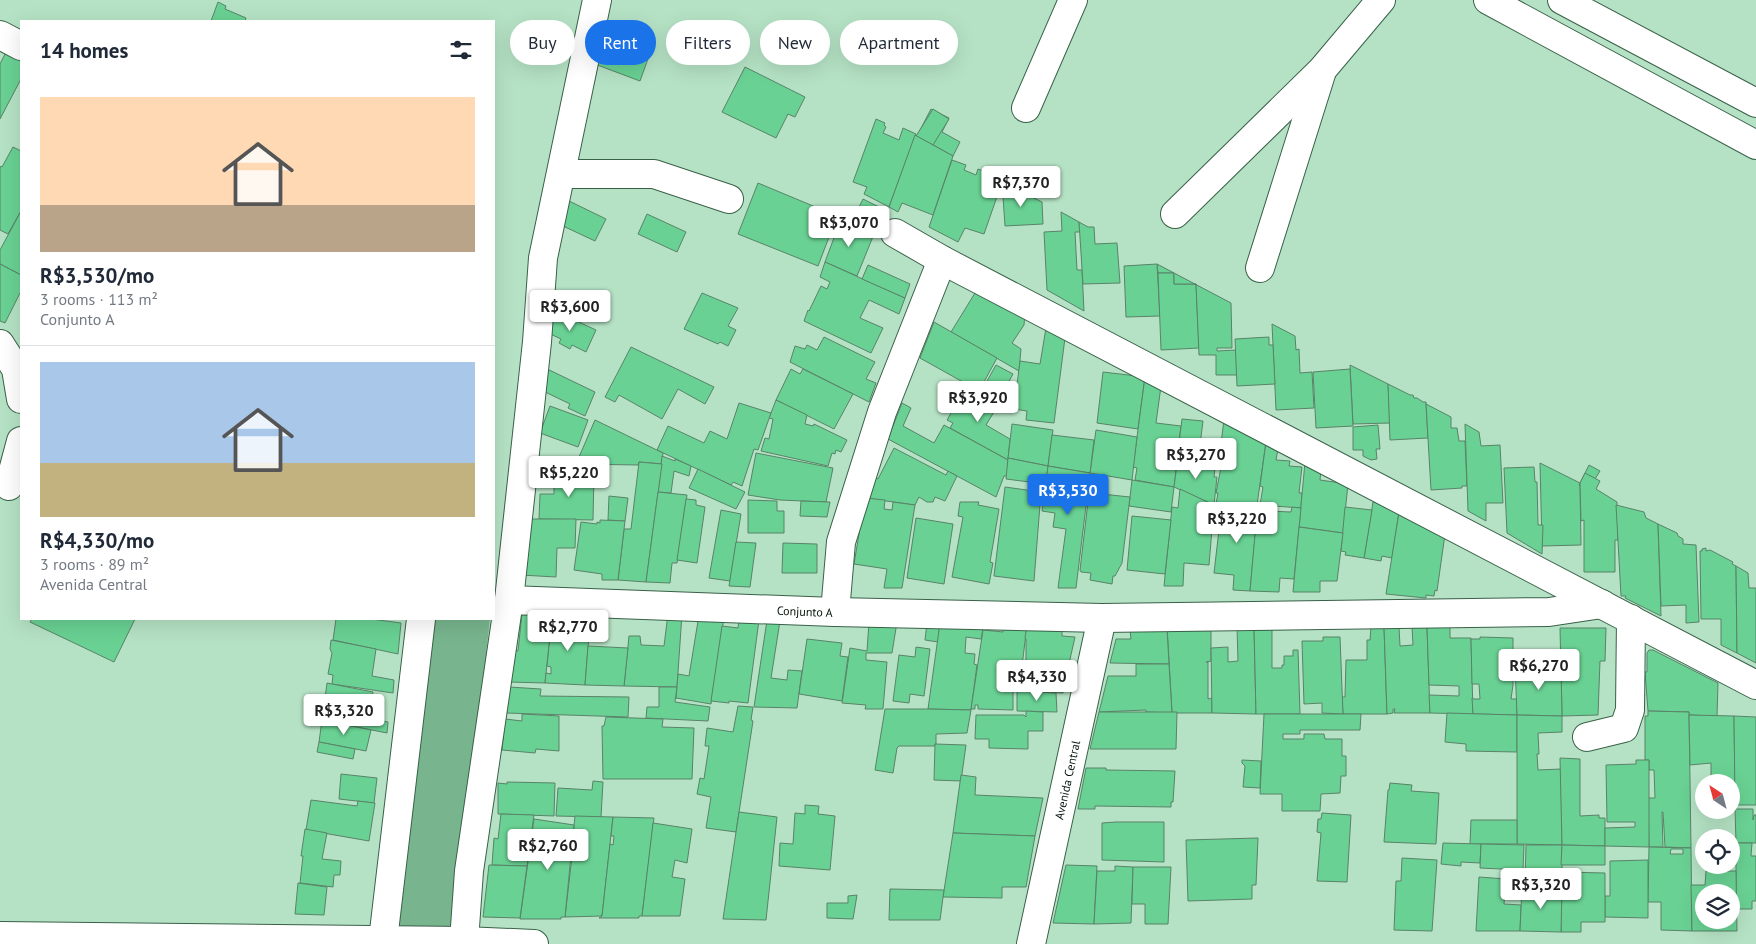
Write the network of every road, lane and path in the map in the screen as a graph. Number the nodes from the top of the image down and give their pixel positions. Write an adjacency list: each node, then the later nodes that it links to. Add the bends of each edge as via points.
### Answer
1 (597, 0): 12 (street)
2 (1073, 0): 10 (street)
3 (1381, 0): 8 (street)
4 (1488, 0): 11 (street)
5 (1562, 0): 9 (street)
6 (0, 35): 7 (street)
7 (20, 45)
8 (1322, 70): 14 (street); 17 (street)
9 (1756, 103)
10 (1026, 108)
11 (1756, 145)
12 (562, 174): 13 (street, via 654,174); 22 (street, via 543,258 537,342)
13 (729, 199)
14 (1174, 214)
15 (895, 233): 16 (street)
16 (942, 260): 23 (street); 24 (street, via 882,412 841,542)
17 (1260, 268)
18 (0, 344): 19 (street, via 16,369)
19 (20, 393)
20 (20, 445): 21 (street)
21 (8, 486)
22 (508, 600): 24 (street, Conjunto A); 32 (street, via 469,870)
23 (1602, 604): 25 (street, Conjunto A, via 1549,612); 26 (street)
24 (835, 612): 25 (street, Conjunto A)
25 (1102, 618): 34 (street, Avenida Central)
26 (1631, 619): 28 (street); 29 (street, via 1630,710 1624,728)
27 (421, 620): 31 (street)
28 (1756, 685)
29 (1587, 736)
30 (0, 936): 31 (street)
31 (383, 940): 32 (street)
32 (464, 941): 33 (street)
33 (534, 944)
34 (1031, 944)

